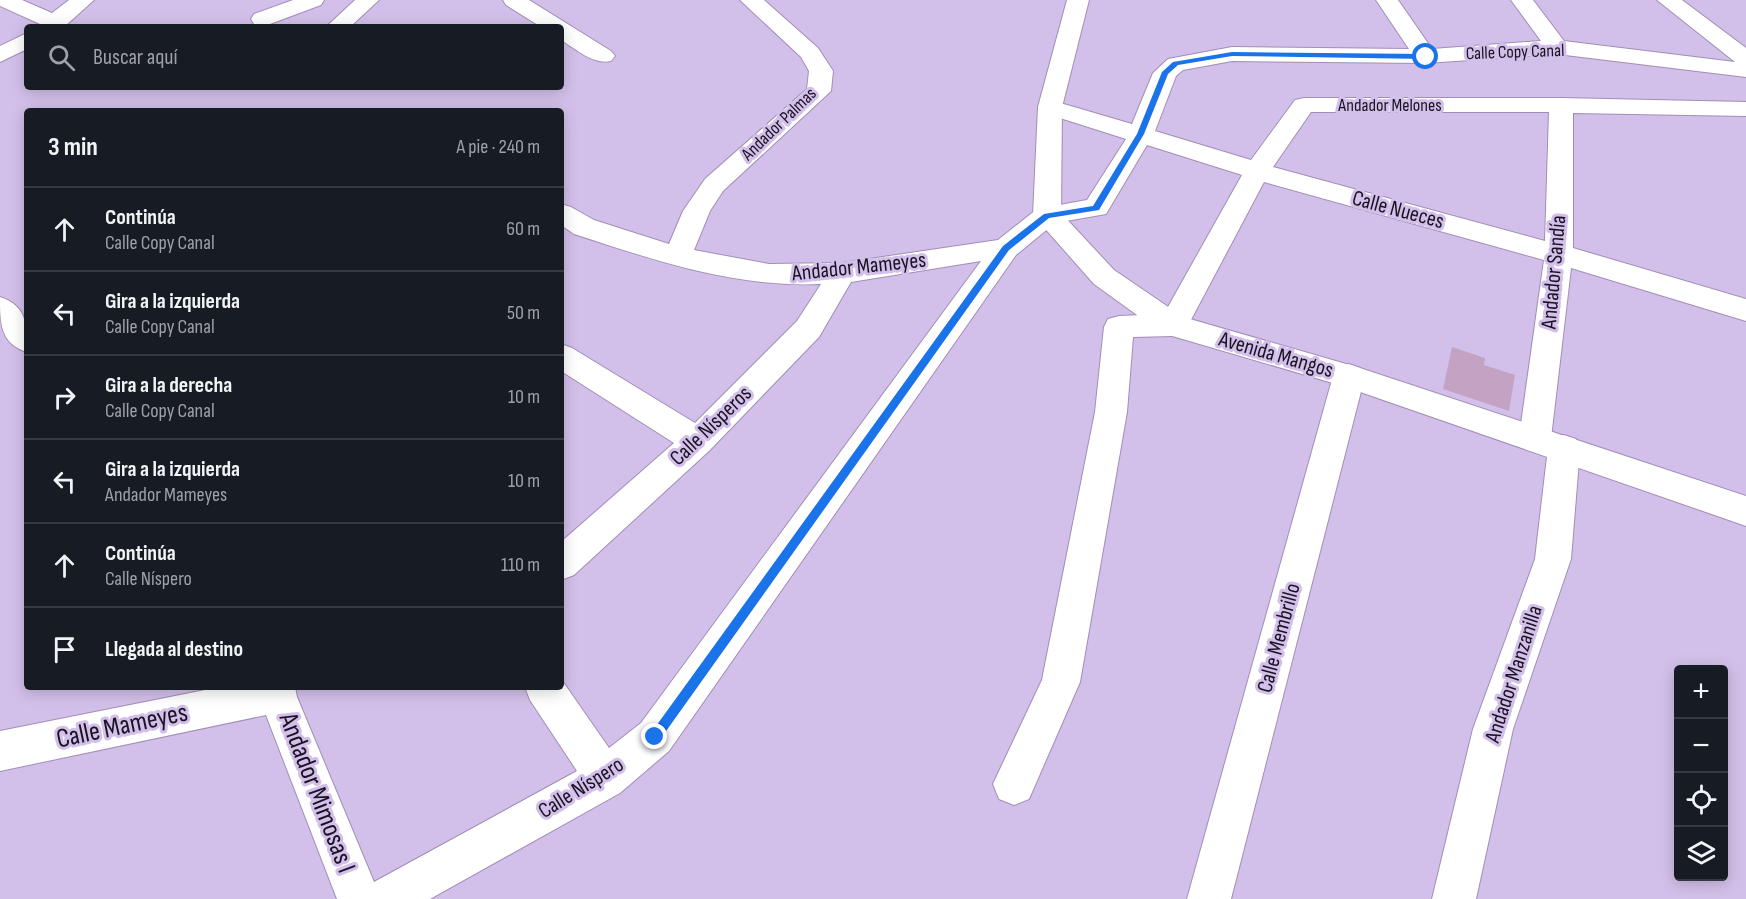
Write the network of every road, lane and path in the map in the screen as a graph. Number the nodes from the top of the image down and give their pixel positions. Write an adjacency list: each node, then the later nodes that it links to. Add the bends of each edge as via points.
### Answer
1 (4, 0): 12 (street)
2 (83, 0): 13 (street)
3 (313, 0): 11 (street)
4 (368, 0): 14 (street)
5 (514, 0): 15 (street)
6 (751, 0): 33 (street, Andador Palmas, via 810,54 821,71 819,91 714,185)
7 (1078, 0): 25 (street)
8 (1386, 0): 21 (street)
9 (1522, 0): 18 (street)
10 (1668, 0): 22 (street)
11 (262, 19)
12 (51, 24)
13 (54, 24)
14 (338, 24)
15 (552, 24)
16 (564, 32): 20 (street)
17 (24, 42): 19 (street)
18 (1557, 47): 21 (street, Calle Copy Canal); 23 (street, Calle Copy Canal)
19 (0, 55)
20 (603, 56)
21 (1426, 57): 27 (street, Calle Copy Canal, via 1232,54 1176,64 1165,73)
22 (1746, 59)
23 (1746, 70)
24 (1561, 105): 26 (street, Andador Melones); 28 (street, Andador Melones, via 1304,105); 32 (street, Andador Sandía)
25 (1050, 108): 27 (street, Calle Nueces); 30 (street)
26 (1740, 109)
27 (1141, 134): 28 (street, Calle Nueces); 30 (street, Calle Copy Canal, via 1096,208)
28 (1257, 171): 32 (street, Calle Nueces); 37 (street, Andador Melones)
29 (564, 215): 33 (street, Andador Mameyes, via 584,227)
30 (1047, 216): 31 (street, Andador Mameyes); 37 (street, Avenida Mangos, via 1104,277)
31 (1006, 248): 34 (street, Andador Mameyes); 48 (street, Calle Níspero, via 655,737)
32 (1559, 254): 36 (street, Calle Nueces); 42 (street, Andador Sandía)
33 (676, 257): 34 (street, Andador Mameyes, via 769,274)
34 (842, 273): 41 (street, Calle Nísperos, via 808,329)
35 (0, 308): 38 (street)
36 (1746, 310)
37 (1173, 325): 40 (street, Avenida Mangos); 49 (street, via 1119,327 1111,412 1061,682)
38 (24, 336)
39 (564, 358): 41 (street)
40 (1349, 376): 42 (street, Avenida Mangos); 52 (street, Calle Membrillo)
41 (698, 441): 44 (street, Calle Nísperos)
42 (1550, 443): 43 (street, Avenida Mangos); 53 (street, Andador Manzanilla, via 1553,559 1493,729)
43 (1746, 511)
44 (564, 561)
45 (276, 690): 47 (street, Calle Mameyes); 50 (street, Andador Mimosas I)
46 (546, 690): 48 (street)
47 (0, 752)
48 (605, 778): 51 (street, Calle Níspero)
49 (1014, 784)
50 (359, 899)
51 (387, 899)
52 (1209, 899)
53 (1454, 899)

